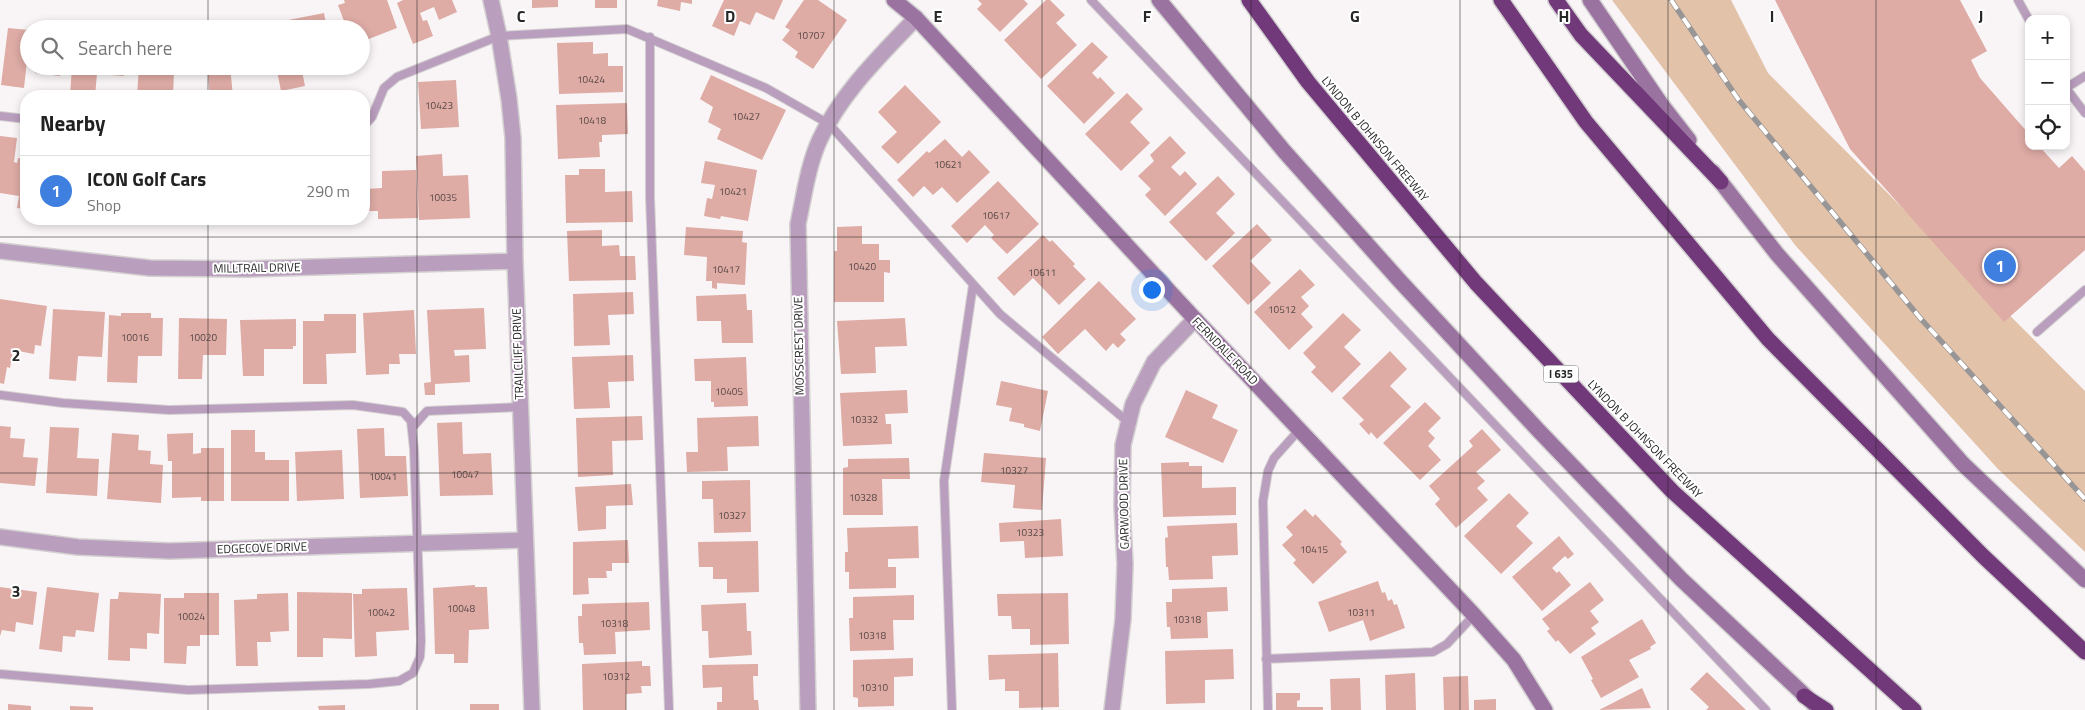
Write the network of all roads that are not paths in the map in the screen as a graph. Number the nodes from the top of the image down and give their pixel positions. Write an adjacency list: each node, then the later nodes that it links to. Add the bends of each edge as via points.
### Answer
1 (491, 0): 12 (street, TRAILCLIFF DRIVE)
2 (894, 0): 11 (main road, FERNDALE ROAD)
3 (1091, 0): 50 (lane)
4 (1159, 0): 42 (main road, via 1284,151 1399,280 1681,579)
5 (1249, 0): 53 (highway, LYNDON B JOHNSON FREEWAY / I 635, via 1308,82 1482,290 1672,491)
6 (1500, 0): 39 (highway, via 1586,122 1768,339 1983,556)
7 (1556, 0): 22 (highway, via 1581,35)
8 (1590, 0): 22 (main road, via 1660,104)
9 (2018, 0): 10 (lane)
10 (2026, 15)
11 (916, 18): 21 (street, MOSSCREST DRIVE, via 849,91); 27 (main road, FERNDALE ROAD)
12 (499, 36): 13 (lane, via 628,29); 20 (lane, via 397,77 384,88); 24 (street, TRAILCLIFF DRIVE, via 513,138)
13 (650, 37): 21 (lane, via 766,88); 44 (lane, via 650,197)
14 (2085, 76): 15 (lane)
15 (2070, 85)
16 (2070, 93): 17 (lane)
17 (2085, 114)
18 (0, 116): 19 (lane)
19 (20, 119)
20 (370, 119)
21 (829, 124): 25 (lane); 45 (street, MOSSCREST DRIVE, via 820,138 808,174 798,224)
22 (1721, 182): 37 (main road, via 1777,254 1963,464)
23 (0, 251): 24 (street, MILLTRAIL DRIVE, via 150,268 249,269)
24 (515, 261): 30 (street, TRAILCLIFF DRIVE)
25 (973, 285): 31 (lane, via 1000,314); 46 (lane, via 944,481)
26 (2085, 290): 28 (lane)
27 (1195, 319): 31 (street, GARWOOD DRIVE, via 1154,362 1133,404); 33 (main road, FERNDALE ROAD)
28 (2037, 332)
29 (0, 395): 32 (lane, via 169,410 353,405 403,412 411,421)
30 (520, 407): 32 (lane, via 427,411); 35 (street, TRAILCLIFF DRIVE)
31 (1128, 422): 47 (street, GARWOOD DRIVE, via 1123,445 1122,506 1126,564 1123,619)
32 (412, 428): 36 (lane)
33 (1300, 430): 38 (main road, FERNDALE ROAD); 40 (lane, via 1274,458 1262,501)
34 (0, 537): 36 (street, EDGECOVE DRIVE, via 78,547 169,551)
35 (525, 540): 36 (street, EDGECOVE DRIVE); 43 (street, TRAILCLIFF DRIVE)
36 (418, 544): 41 (lane, via 420,657 413,673 399,681 188,690)
37 (2085, 580)
38 (1474, 615): 40 (lane, via 1447,644 1433,652); 49 (main road, FERNDALE ROAD, via 1514,660)
39 (2085, 652)
40 (1266, 659): 48 (lane)
41 (0, 674)
42 (1804, 696): 51 (main road); 52 (highway)
43 (532, 710)
44 (669, 710)
45 (808, 710)
46 (952, 710)
47 (1112, 710)
48 (1268, 710)
49 (1545, 710)
50 (1766, 710)
51 (1820, 710)
52 (1826, 710)
53 (1914, 710)

